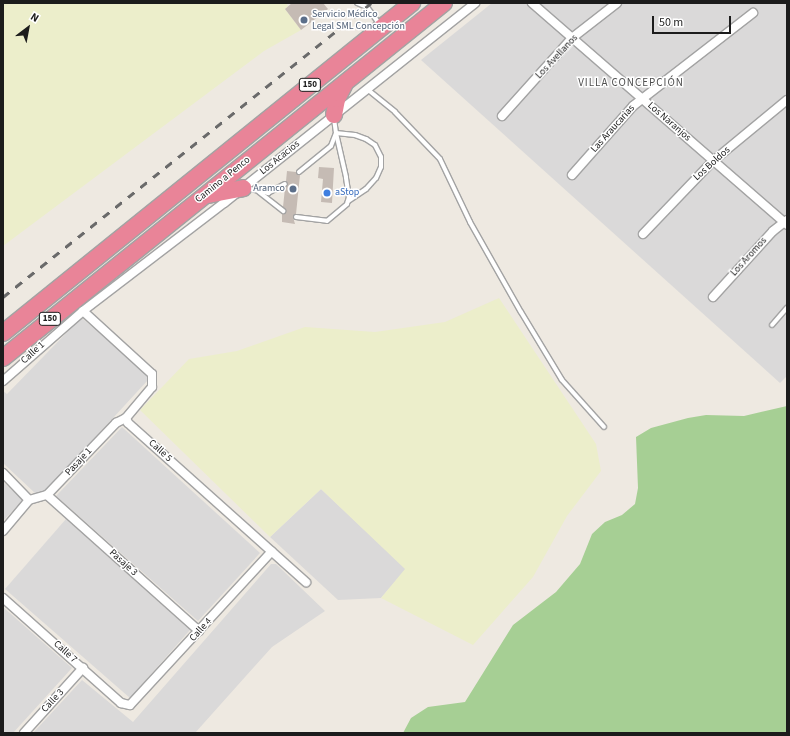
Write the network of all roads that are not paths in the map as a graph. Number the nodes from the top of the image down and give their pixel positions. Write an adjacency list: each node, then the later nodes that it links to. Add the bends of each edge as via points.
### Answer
1 (357, 3): 8 (lane, via 367,7)
2 (412, 3): 8 (highway, Camino a Penco / 150)
3 (444, 3): 10 (highway, Camino a Penco / 150)
4 (476, 3): 11 (street, Los Acacios)
5 (532, 3): 9 (street, Los Naranjos)
6 (616, 3): 9 (street, Los Avellanos)
7 (753, 13): 12 (street, Las Araucarias)
8 (382, 27): 32 (highway, Camino a Penco / 150)
9 (572, 38): 12 (street, Los Naranjos); 15 (street, Los Avellanos)
10 (348, 79): 14 (highway, via 340,92); 22 (highway, Camino a Penco / 150)
11 (367, 89): 14 (street, Los Acacios); 36 (lane, via 395,112 440,159 474,228 562,380)
12 (642, 98): 17 (street, Los Naranjos); 19 (street, Las Araucarias)
13 (787, 100): 17 (street, Los Boldos)
14 (334, 115): 16 (lane); 21 (street, Los Acacios)
15 (502, 116)
16 (336, 133): 18 (lane, via 331,146); 23 (lane, via 346,177); 23 (lane, via 366,139 375,145 381,157 381,167 376,178 366,189)
17 (713, 161): 26 (street, Los Naranjos); 27 (street, Los Boldos)
18 (299, 172)
19 (572, 175)
20 (286, 184): 21 (lane, via 273,192)
21 (250, 189): 22 (highway); 24 (lane); 30 (street, Los Acacios)
22 (200, 198): 33 (highway, Camino a Penco / 150)
23 (348, 201): 25 (lane, via 338,214 327,220)
24 (283, 211)
25 (296, 217)
26 (786, 222): 28 (street, Los Aromos, via 773,231)
27 (643, 234)
28 (713, 297)
29 (787, 308): 31 (lane)
30 (83, 310): 34 (street, Calle 1); 35 (street, via 152,374 152,387)
31 (772, 325)
32 (3, 333)
33 (3, 358)
34 (3, 381)
35 (126, 418): 38 (street, Pasaje 1, via 116,423); 41 (street, Calle 5)
36 (604, 427)
37 (3, 473): 39 (street)
38 (48, 496): 39 (street); 44 (street, Pasaje 3)
39 (29, 500): 40 (street)
40 (3, 531)
41 (272, 551): 42 (street, Calle 5); 44 (street, Calle 4)
42 (306, 582)
43 (3, 598): 45 (street, Calle 7)
44 (199, 632): 46 (street, Calle 4, via 135,702)
45 (83, 668): 46 (street, Calle 7, via 121,703); 47 (street, Calle 3)
46 (128, 705)
47 (24, 733)

